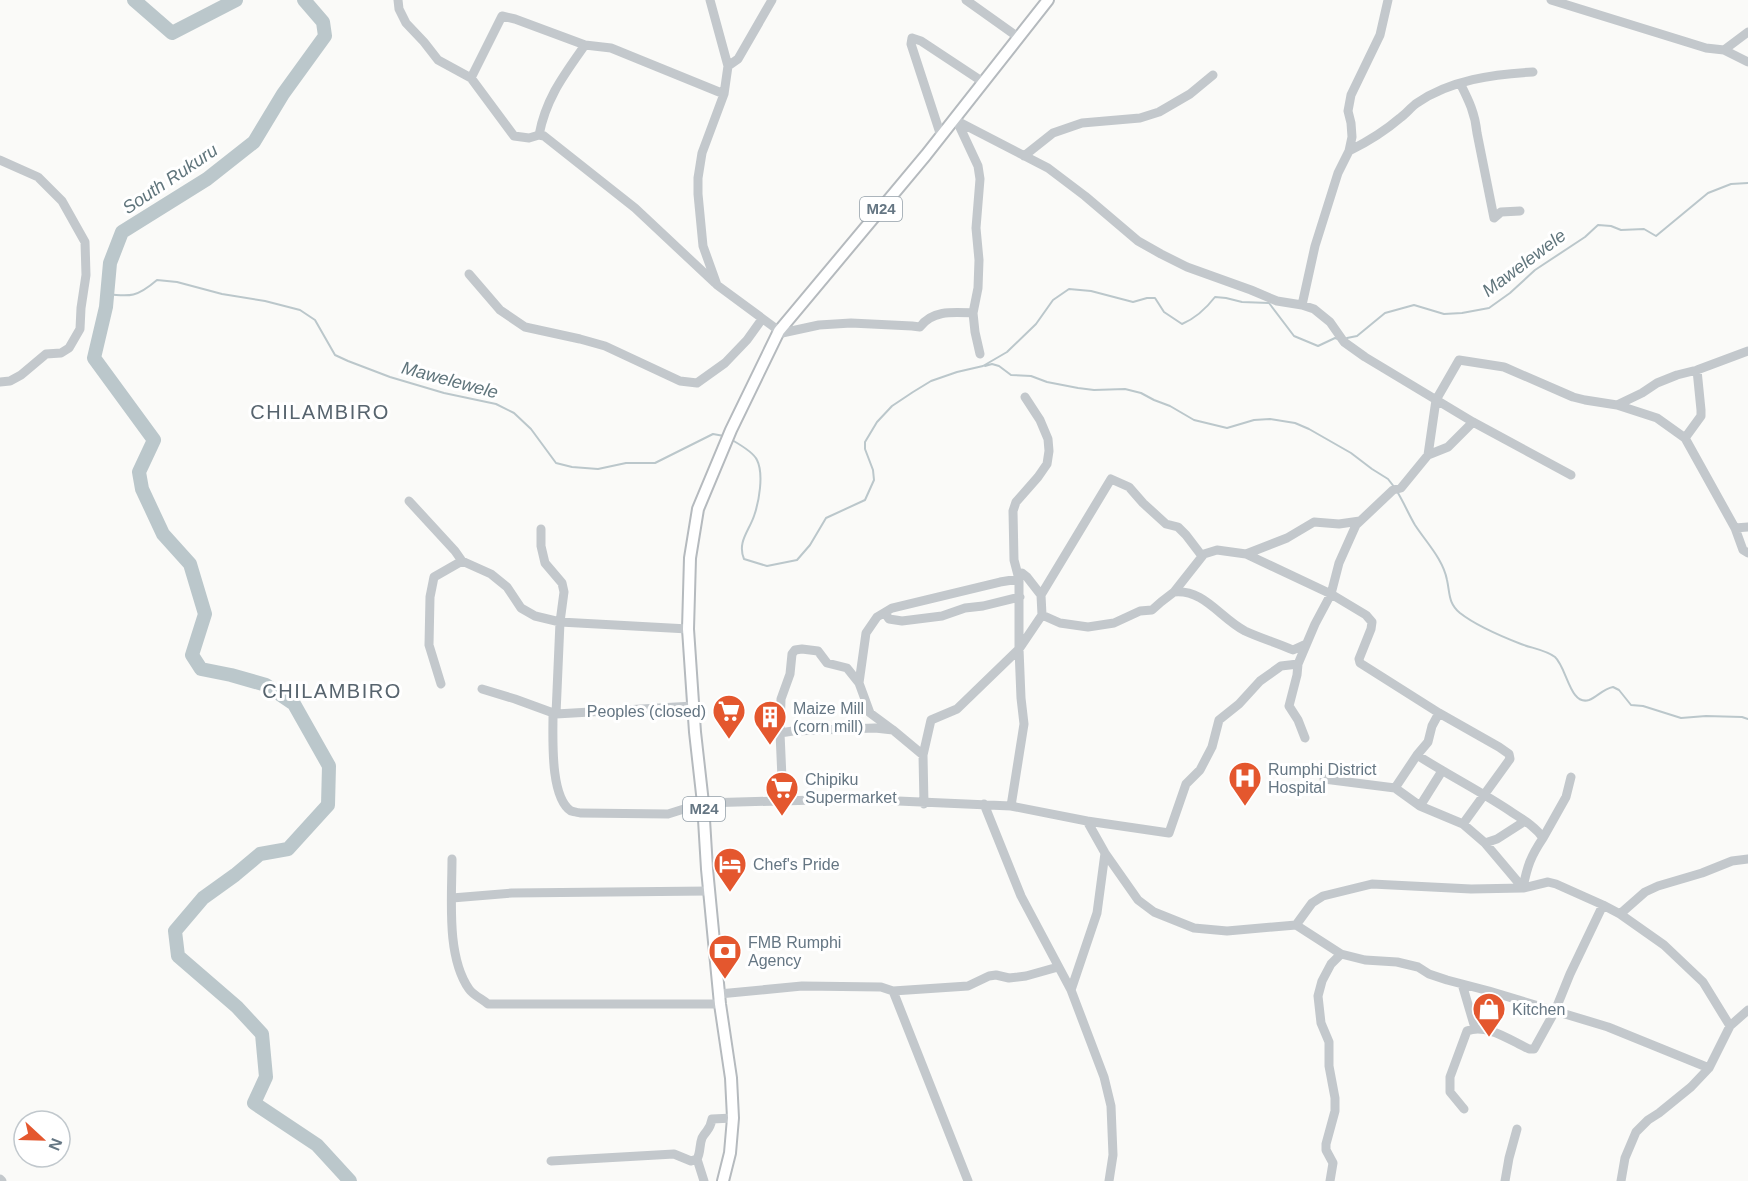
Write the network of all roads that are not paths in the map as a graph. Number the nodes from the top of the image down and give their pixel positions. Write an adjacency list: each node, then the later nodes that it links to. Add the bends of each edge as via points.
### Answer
1 (398, 0): 16 (street, via 406,23 438,60)
2 (710, 0): 13 (street)
3 (772, 0): 13 (street, via 738,59)
4 (966, 0): 9 (street)
5 (1048, 0): 9 (main road, M24)
6 (1388, 0): 23 (street, via 1380,35 1351,95)
7 (1551, 0): 11 (street)
8 (1748, 32): 11 (street)
9 (1018, 37): 17 (main road, M24)
10 (585, 45): 16 (street, via 501,16); 19 (street, via 611,48); 21 (street, via 561,79 543,115)
11 (1724, 50): 12 (street)
12 (1748, 62)
13 (728, 66): 19 (street)
14 (1533, 72): 18 (street)
15 (1213, 75): 24 (street, via 1159,112 1140,118 1082,123 1053,133)
16 (471, 78): 21 (street, via 514,136)
17 (984, 82): 20 (main road, M24); 22 (street, via 912,38 910,44)
18 (1460, 83): 23 (street, via 1439,89 1416,103); 26 (street, via 1476,119 1494,218 1501,212)
19 (724, 94): 28 (street, via 702,153 698,178 703,246)
20 (956, 120): 22 (main road, M24); 24 (street); 30 (street, via 978,166 980,179 976,228 978,288)
21 (539, 135): 28 (street, via 634,208)
22 (941, 136): 32 (main road, M24)
23 (1349, 151): 29 (street, via 1315,246)
24 (1024, 156): 29 (street, via 1048,168 1138,241 1161,254 1277,301)
25 (0, 160): 36 (street, via 38,177 63,201 86,242 86,275 80,329 69,348 46,354 21,375)
26 (1520, 211)
27 (468, 274): 31 (street, via 500,310 525,327 605,346 680,381 697,383 725,363)
28 (717, 285): 31 (street)
29 (1302, 304): 38 (street, via 1330,322 1342,338)
30 (972, 313): 32 (street, via 934,314 920,327 851,323); 34 (street)
31 (762, 319): 32 (street)
32 (779, 331): 61 (main road, M24, via 698,509 690,558)
33 (1748, 351): 35 (street)
34 (980, 354)
35 (1697, 370): 39 (street, via 1657,383); 41 (street, via 1701,416)
36 (0, 382)
37 (1025, 397): 53 (street, via 1040,420 1049,451 1047,464 1013,511 1014,560)
38 (1436, 400): 39 (street, via 1459,360 1504,367 1573,397); 40 (street); 42 (street)
39 (1617, 405): 41 (street, via 1657,418)
40 (1473, 422): 42 (street, via 1448,447); 43 (street)
41 (1685, 438): 47 (street)
42 (1428, 455): 45 (street)
43 (1571, 475)
44 (409, 501): 52 (street)
45 (1360, 521): 50 (street, via 1314,522); 55 (street, via 1345,548)
46 (1748, 526): 47 (street)
47 (1735, 528): 49 (street, via 1743,550)
48 (540, 529): 60 (street, via 545,564 562,583 564,592)
49 (1748, 553)
50 (1246, 554): 51 (street, via 1218,550); 55 (street)
51 (1202, 556): 54 (street); 56 (street, via 1178,527 1166,524 1129,487 1111,479)
52 (462, 561): 60 (street, via 491,574 507,587 521,608); 66 (street, via 434,577 429,597 429,645)
53 (1019, 579): 56 (street, via 1022,573); 57 (street); 58 (street, via 892,608)
54 (1173, 592): 59 (street, via 1152,610 1088,627 1060,623); 62 (street, via 1185,591 1200,597 1244,630 1293,650)
55 (1331, 594): 62 (street); 70 (street, via 1372,622 1360,663)
56 (1041, 595): 59 (street)
57 (1020, 597): 58 (street, via 942,616 902,621 889,619); 63 (street)
58 (885, 613): 65 (street, via 877,617 866,633)
59 (1042, 615): 63 (street)
60 (560, 622): 61 (street); 69 (street)
61 (688, 629): 68 (main road, M24)
62 (1306, 644): 64 (street)
63 (1019, 649): 74 (street, via 957,709 931,720); 85 (street, via 1024,724)
64 (1298, 664): 73 (street, via 1289,706); 87 (street, via 1281,666 1219,720 1212,747 1200,770 1186,784 1169,833)
65 (859, 683): 71 (street, via 870,713); 72 (street, via 850,671 827,663 818,651 795,650 781,699)
66 (441, 684)
67 (482, 689): 69 (street)
68 (693, 706): 69 (street); 82 (main road, M24)
69 (556, 714): 82 (street, via 552,756 560,798 572,811 668,814)
70 (1439, 714): 75 (street, via 1428,742); 80 (street, via 1509,754 1510,759)
71 (893, 730): 72 (street); 74 (street)
72 (780, 733): 81 (street)
73 (1305, 738)
74 (923, 755): 83 (street)
75 (1417, 755): 76 (street); 79 (street)
76 (1442, 771): 80 (street); 86 (street)
77 (1571, 777): 90 (street, via 1566,796)
78 (1324, 778): 79 (street)
79 (1395, 788): 86 (street)
80 (1485, 794): 88 (street); 89 (street)
81 (783, 801): 82 (street); 83 (street, via 853,799)
82 (704, 803): 96 (main road, M24)
83 (924, 804): 84 (street)
84 (984, 804): 85 (street); 102 (street, via 1020,896)
85 (1011, 806): 87 (street)
86 (1420, 806): 89 (street)
87 (1087, 821): 92 (street)
88 (1525, 821): 90 (street); 91 (street)
89 (1463, 824): 91 (street)
90 (1543, 838): 95 (street, via 1531,856)
91 (1485, 843): 95 (street)
92 (1106, 854): 100 (street, via 1138,900 1154,912 1194,928 1227,931); 104 (street, via 1097,913)
93 (452, 859): 97 (street)
94 (1748, 859): 99 (street, via 1658,886)
95 (1523, 888): 98 (street, via 1548,882); 100 (street, via 1372,884 1323,896 1312,903)
96 (710, 891): 97 (street, via 512,893); 106 (main road, M24)
97 (452, 898): 106 (street, via 456,953 462,976 470,992 488,1004)
98 (1603, 905): 99 (street); 108 (street)
99 (1620, 914): 109 (street, via 1664,945 1703,982)
100 (1296, 926): 101 (street)
101 (1341, 954): 103 (street, via 1418,967); 121 (street, via 1331,964 1318,996 1321,1023 1329,1042 1335,1098 1326,1144 1333,1163)
102 (1058, 967): 104 (street); 105 (street, via 1026,976 989,976 968,986)
103 (1462, 984): 108 (street); 110 (street)
104 (1071, 990): 120 (street, via 1111,1106 1113,1155)
105 (893, 991): 106 (street, via 881,987 802,986); 119 (street)
106 (719, 999): 113 (main road, M24)
107 (1748, 1010): 109 (street)
108 (1555, 1011): 110 (street, via 1534,1049); 111 (street, via 1608,1027)
109 (1730, 1026): 111 (street)
110 (1475, 1028): 112 (street, via 1467,1031 1450,1077 1450,1092)
111 (1709, 1068): 123 (street, via 1636,1132)
112 (1464, 1109)
113 (733, 1118): 115 (street, via 712,1119); 118 (main road, M24)
114 (1517, 1129): 122 (street)
115 (697, 1159): 116 (street, via 691,1161 674,1154); 117 (street)
116 (551, 1161)
117 (704, 1181)
118 (723, 1181)
119 (968, 1181)
120 (1109, 1181)
121 (1330, 1181)
122 (1505, 1181)
123 (1620, 1181)

